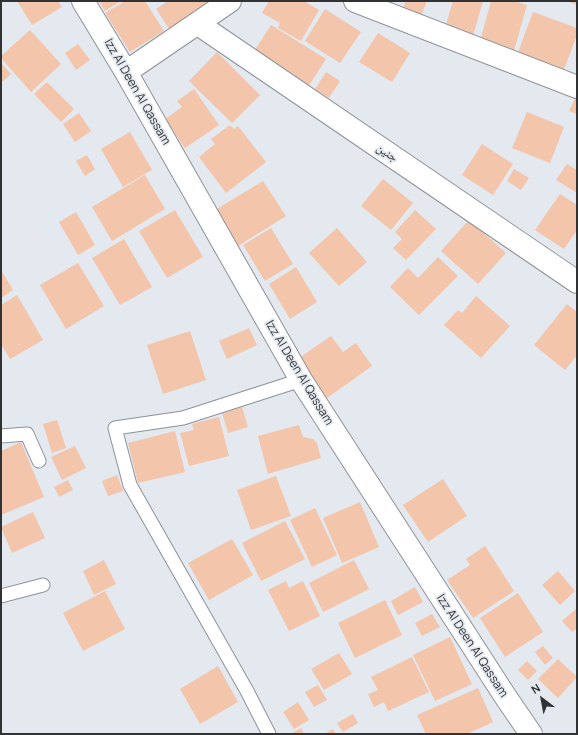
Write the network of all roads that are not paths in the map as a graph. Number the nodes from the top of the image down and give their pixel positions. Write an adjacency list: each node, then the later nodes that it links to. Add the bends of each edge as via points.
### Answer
1 (83, 1): 5 (street, Izz Al Deen Al Qassam)
2 (230, 1): 4 (street)
3 (355, 1): 6 (street)
4 (198, 24): 5 (street); 7 (street, جنين)
5 (126, 72): 8 (street, Izz Al Deen Al Qassam)
6 (577, 87)
7 (577, 282)
8 (301, 380): 13 (lane, via 183,418 115,428 130,485); 14 (street, Izz Al Deen Al Qassam)
9 (1, 436): 10 (lane, via 27,434)
10 (39, 462)
11 (43, 585): 12 (lane)
12 (1, 596)
13 (269, 734)
14 (531, 734)

